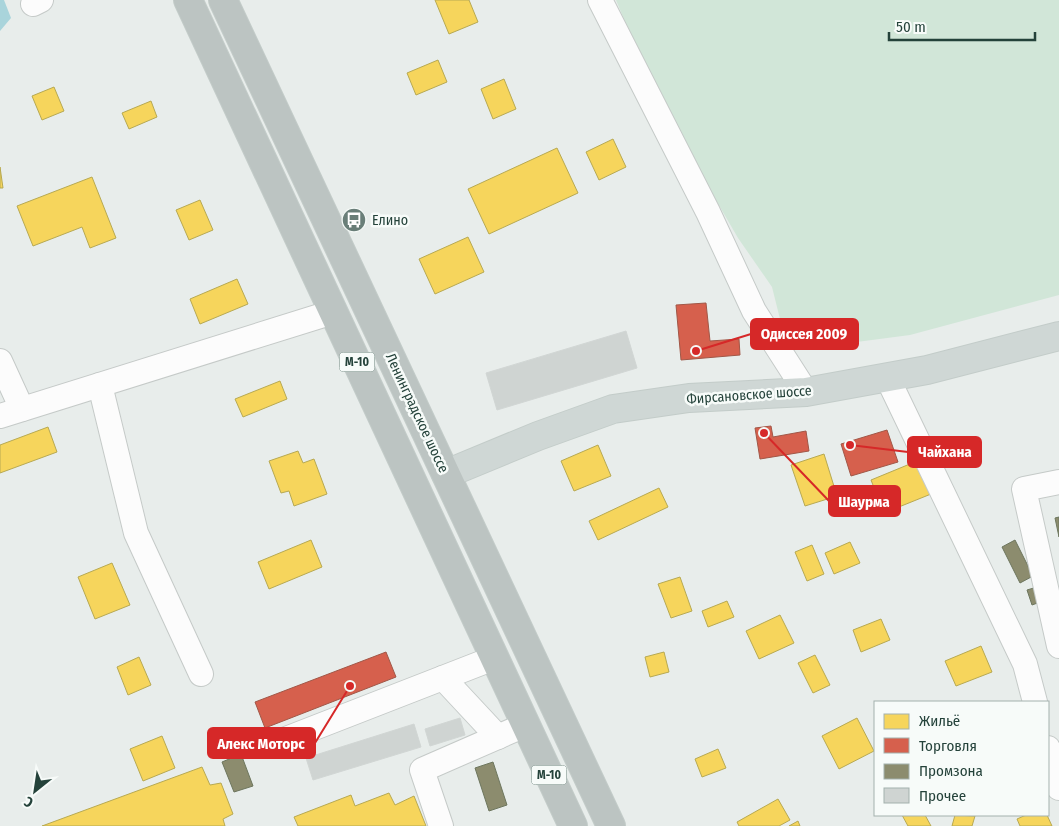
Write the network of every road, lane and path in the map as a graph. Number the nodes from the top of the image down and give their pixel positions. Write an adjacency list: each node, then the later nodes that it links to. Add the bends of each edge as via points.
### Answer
1 (188, 0): 4 (highway, М-10)
2 (223, 0): 11 (highway, Ленинградское шоссе / М-10)
3 (600, 0): 9 (lane, via 708,212 754,311)
4 (333, 312): 8 (lane); 14 (highway, М-10)
5 (1059, 336): 7 (main road, Фирсановское шоссе)
6 (0, 361): 10 (lane)
7 (887, 377): 9 (main road, Фирсановское шоссе); 17 (lane, via 1025,664)
8 (100, 384): 10 (lane); 15 (lane, via 136,534)
9 (806, 392): 11 (main road, Фирсановское шоссе, via 689,398 613,409)
10 (11, 412)
11 (446, 474): 25 (highway, Ленинградское шоссе / М-10)
12 (1059, 482): 13 (lane, via 1024,489)
13 (1059, 646)
14 (494, 658): 16 (lane); 18 (highway, М-10)
15 (201, 674)
16 (443, 678): 19 (lane); 20 (lane)
17 (1035, 701)
18 (525, 725): 19 (lane); 24 (highway, М-10)
19 (498, 737): 23 (lane, via 422,770)
20 (273, 744)
21 (1049, 752): 22 (lane)
22 (1059, 788)
23 (441, 826)
24 (573, 826)
25 (611, 826)

